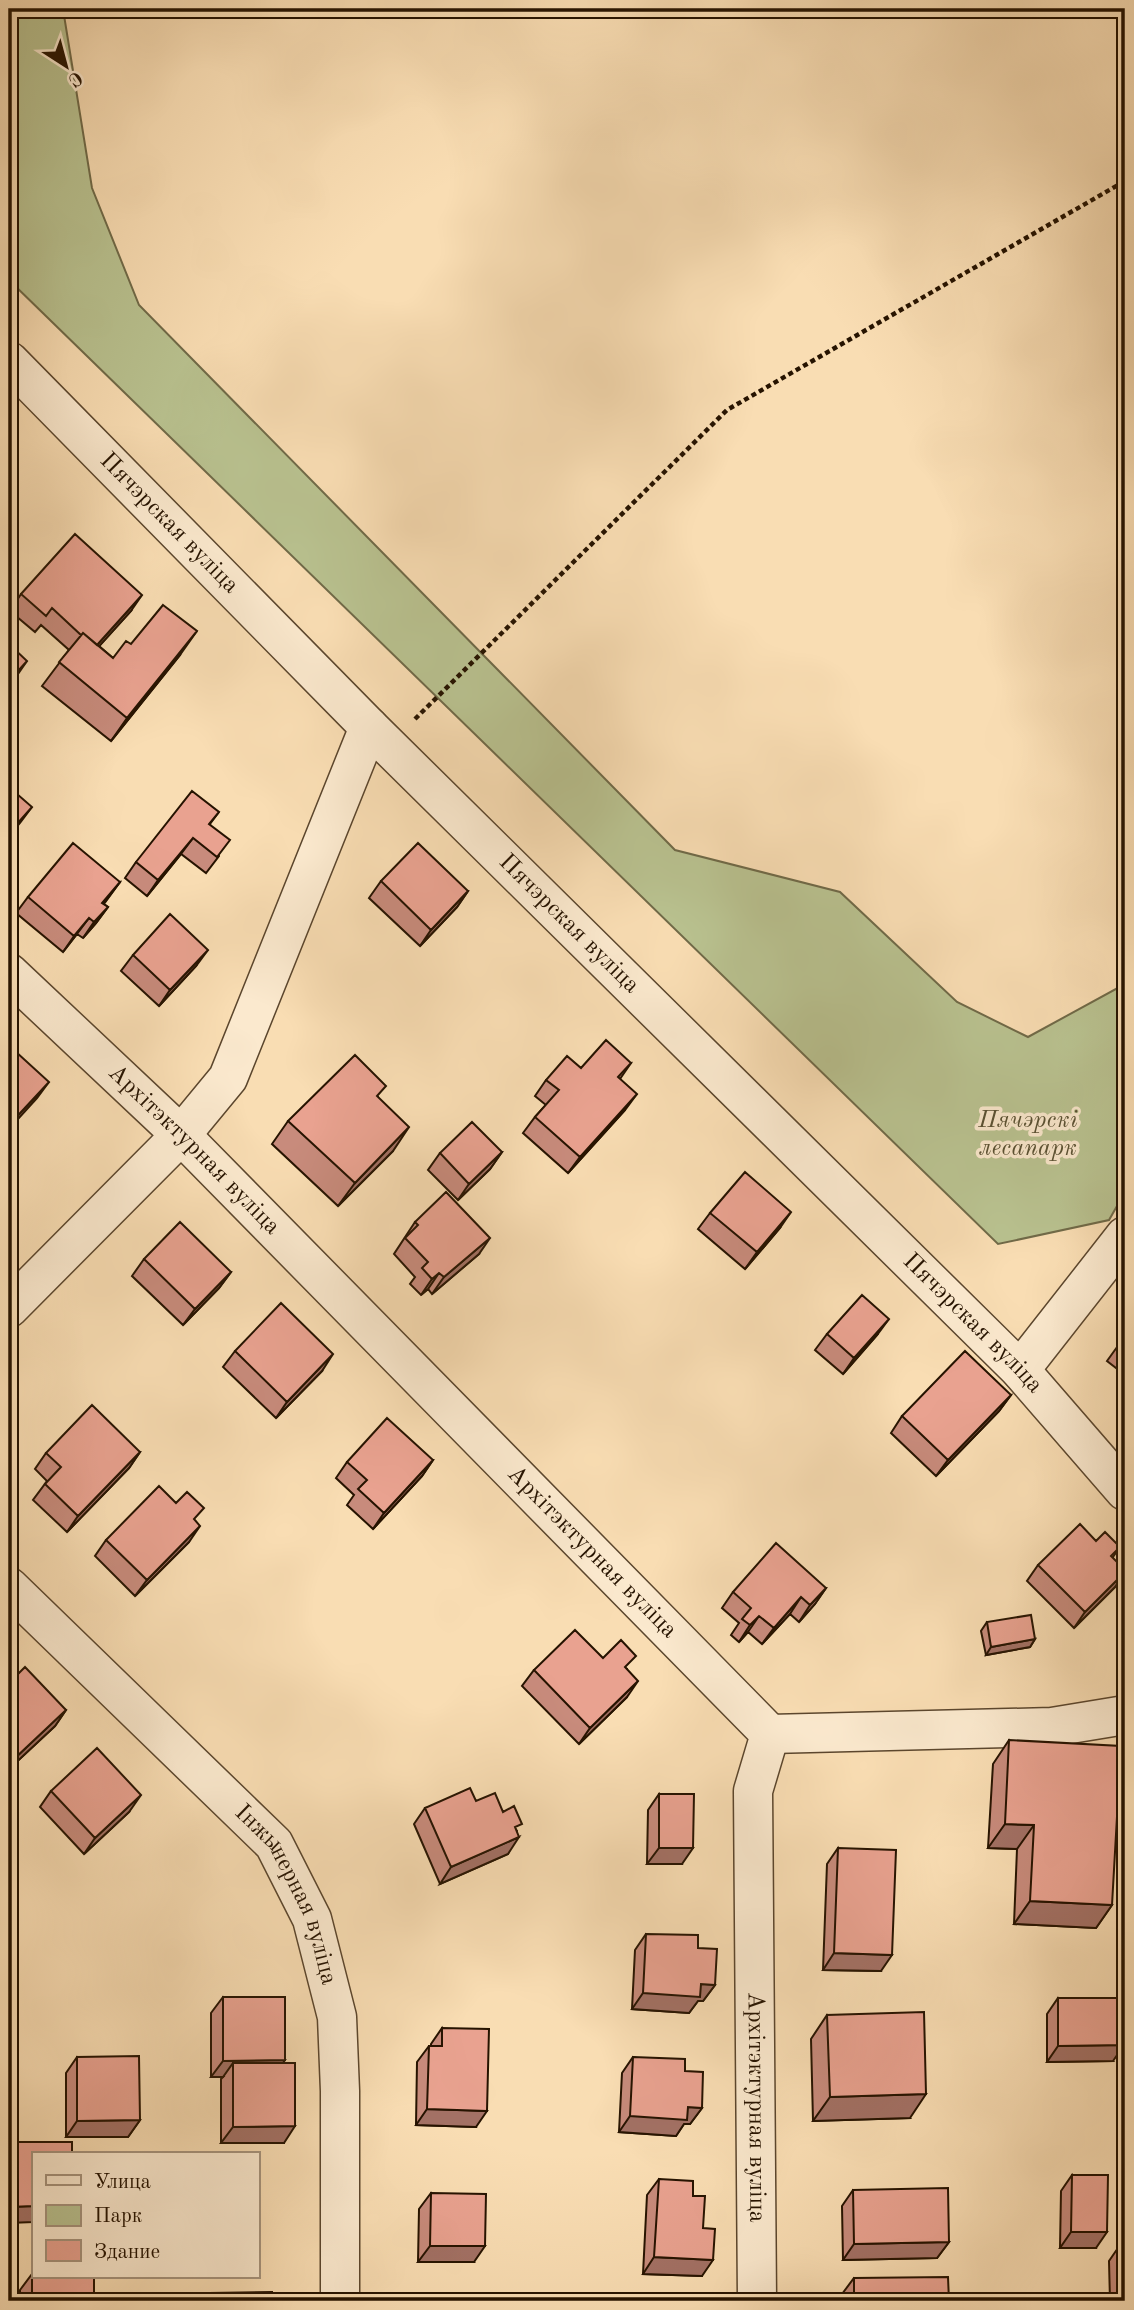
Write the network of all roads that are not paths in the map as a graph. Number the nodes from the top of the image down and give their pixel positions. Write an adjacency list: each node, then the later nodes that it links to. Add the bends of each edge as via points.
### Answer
1 (9, 361): 2 (street, Пячэрская вуліца)
2 (378, 736): 4 (street, via 228,1078); 7 (street, Пячэрская вуліца)
3 (9, 973): 4 (street, Архітэктурная вуліца)
4 (181, 1135): 6 (street); 11 (street, Архітэктурная вуліца)
5 (1125, 1236): 7 (street)
6 (9, 1308)
7 (1020, 1370): 8 (street, Пячэрская вуліца)
8 (1125, 1491)
9 (9, 1587): 12 (street, Інжынерная вуліца, via 274,1844 312,1919 337,2018)
10 (1125, 1715): 11 (street, via 1052,1727)
11 (770, 1734): 13 (street, Архітэктурная вуліца, via 753,1791)
12 (340, 2301)
13 (757, 2301)

